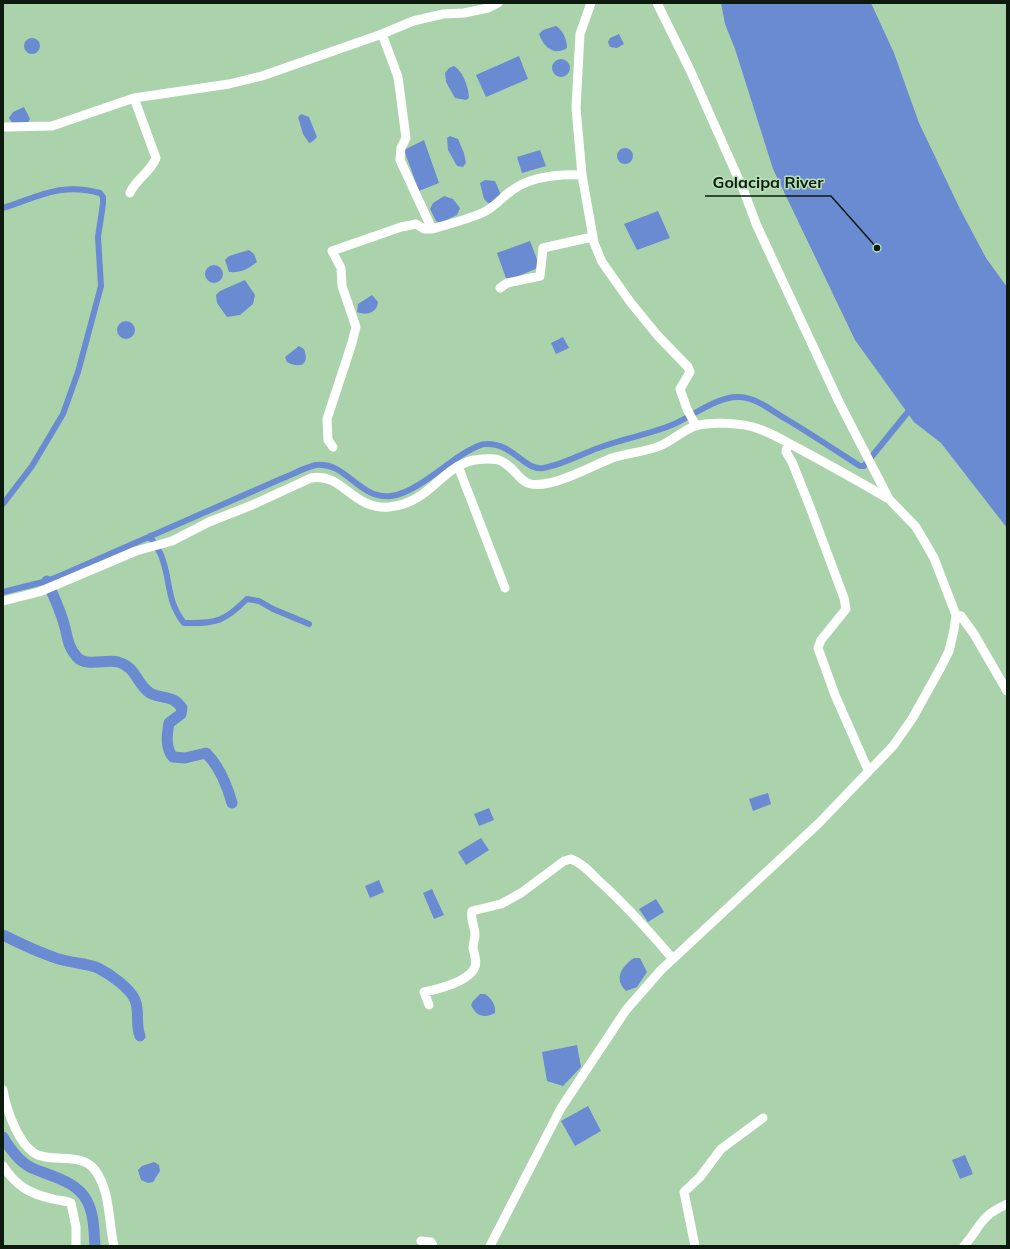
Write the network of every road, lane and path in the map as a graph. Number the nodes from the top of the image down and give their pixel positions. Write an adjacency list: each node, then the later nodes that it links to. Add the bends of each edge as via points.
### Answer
1 (498, 3): 4 (street, via 488,8 413,21)
2 (591, 3): 7 (street, via 580,34 576,88)
3 (657, 3): 16 (street, via 691,72 757,226 836,395)
4 (382, 34): 5 (street, via 229,84); 9 (street, via 398,77 406,138 401,148 400,160)
5 (134, 98): 6 (street, via 61,124); 8 (street, via 156,158)
6 (6, 127)
7 (582, 175): 9 (street, via 567,174 529,182 511,191 483,213); 10 (street)
8 (130, 193)
9 (432, 229): 14 (street, via 424,229 416,224 401,227 332,250 341,268 342,286 356,327 327,419 328,440)
10 (592, 237): 11 (street, via 543,248 540,276 507,283); 12 (street, via 602,262 631,303 688,367 689,377 680,389)
11 (500, 288)
12 (696, 426): 13 (street, via 723,424 759,428); 15 (street, via 660,446 614,458 550,483 531,485 503,462 490,458)
13 (788, 443): 16 (street); 21 (street, via 786,452 810,507 846,609 825,634 818,648)
14 (333, 447)
15 (458, 466): 17 (street); 18 (street, via 420,498 389,507 368,506 330,478 311,478 209,522 172,541 124,556 39,592)
16 (890, 499): 19 (street, via 925,540)
17 (506, 588)
18 (3, 602)
19 (956, 615): 20 (street, via 960,616 974,634); 21 (street, via 949,651 912,719 893,746)
20 (1007, 691)
21 (868, 770): 22 (street, via 819,823)
22 (673, 959): 23 (street, via 608,889 585,867 571,859 564,861 521,893 501,904 472,911 476,963 474,969 465,978 442,988 424,992); 32 (street, via 626,1010 561,1108)
23 (429, 1005)
24 (3, 1090): 30 (street, via 12,1121 28,1148 46,1157 88,1162 94,1169 106,1196)
25 (764, 1118): 33 (street, via 721,1149 700,1177 684,1192)
26 (3, 1166): 29 (street, via 22,1188 32,1194 71,1203 76,1227)
27 (1007, 1204): 34 (street, via 992,1211 982,1220)
28 (421, 1241): 31 (street, via 431,1242)
29 (76, 1246)
30 (114, 1246)
31 (433, 1246)
32 (490, 1246)
33 (695, 1246)
34 (964, 1246)

